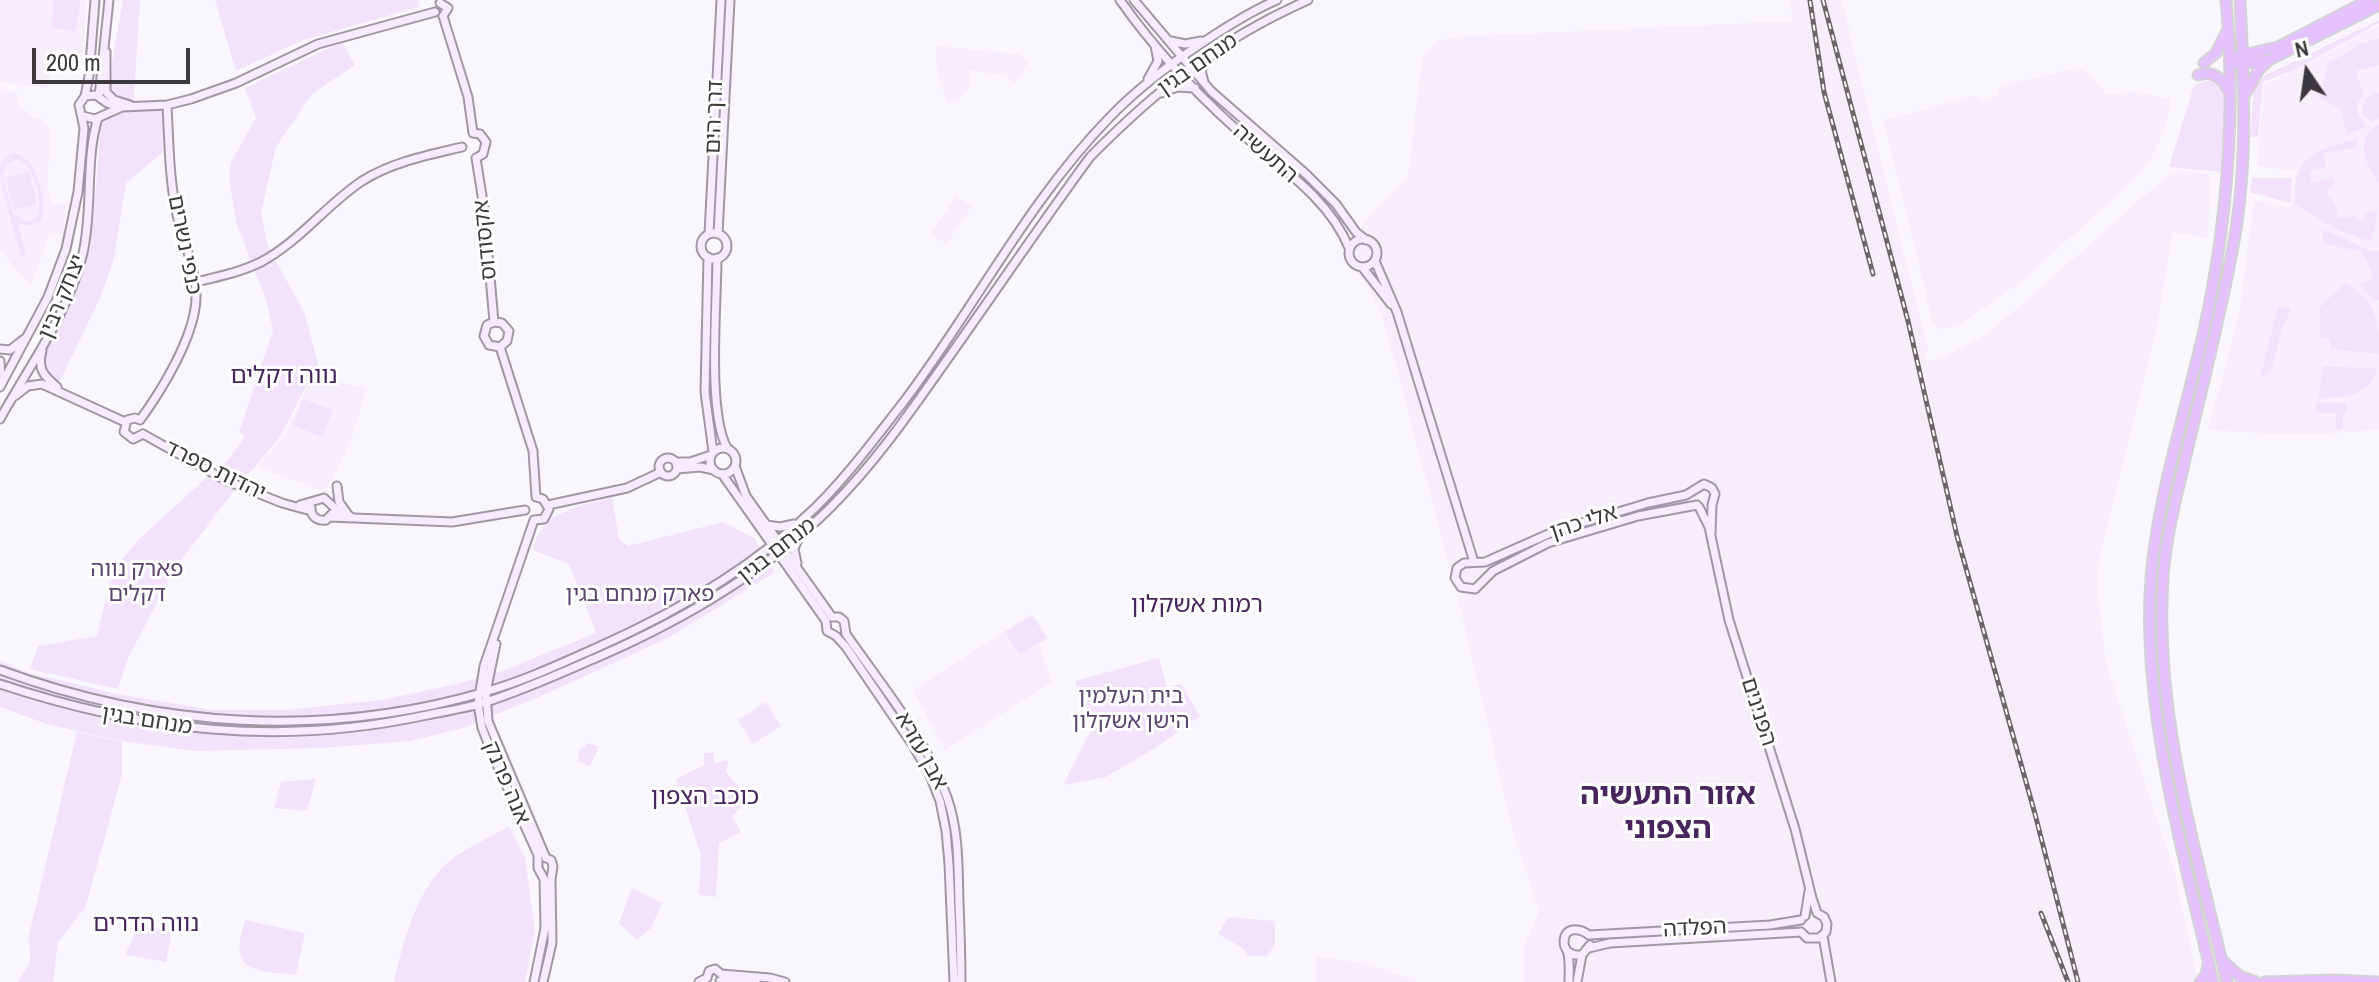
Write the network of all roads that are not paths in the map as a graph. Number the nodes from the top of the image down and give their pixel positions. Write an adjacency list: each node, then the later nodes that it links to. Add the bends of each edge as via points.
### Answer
1 (95, 0): 35 (street)
2 (109, 0): 19 (street)
3 (721, 0): 48 (street, דרך הים)
4 (730, 0): 49 (street, דרך הים)
5 (1120, 0): 21 (street, התעשיה)
6 (1134, 0): 20 (street, התעשיה)
7 (1277, 0): 18 (street, מנחם בגין)
8 (1308, 0): 22 (street, מנחם בגין)
9 (2226, 0): 16 (highway)
10 (2240, 0): 17 (highway)
11 (2369, 0): 23 (highway)
12 (440, 2): 14 (street); 15 (street, via 448,8)
13 (2379, 5): 23 (highway)
14 (435, 12): 15 (street); 40 (street, via 318,44 236,83)
15 (443, 16): 45 (street, via 468,97)
16 (2228, 26): 25 (highway); 27 (highway, via 2223,42)
17 (2242, 33): 23 (highway); 26 (highway)
18 (1211, 37): 20 (street, via 1185,44); 24 (street, מנחם בגין)
19 (104, 38): 37 (street); 42 (street, via 106,92)
20 (1166, 38): 24 (street, התעשיה)
21 (1155, 44): 28 (street, התעשיה); 34 (street, via 1158,61)
22 (1222, 44): 29 (street, מנחם בגין); 32 (street, via 1201,70)
23 (2266, 56): 26 (highway); 36 (highway)
24 (1182, 57): 28 (street, מנחם בגין); 29 (street, התעשיה)
25 (2230, 60): 26 (highway); 38 (highway)
26 (2243, 60): 36 (highway)
27 (2204, 63)
28 (1173, 64): 30 (street, התעשיה); 34 (street, מנחם בגין)
29 (1190, 67): 30 (street, מנחם בגין); 32 (street, התעשיה)
30 (1181, 73): 33 (street, התעשיה); 39 (street, מנחם בגין)
31 (2198, 75): 38 (highway, via 2219,76)
32 (1205, 84): 50 (street, התעשיה, via 1306,174)
33 (1195, 88): 39 (street, via 1177,87); 51 (street, התעשיה, via 1318,202)
34 (1136, 92): 90 (street, מנחם בגין, via 1055,182 905,400 835,487)
35 (85, 96): 37 (street); 43 (street, via 79,105)
36 (2244, 96): 130 (highway, via 2234,241 2167,538 2162,621 2173,736)
37 (100, 98): 41 (street); 44 (street, via 104,110)
38 (2232, 98): 131 (highway, via 2222,232 2163,498 2151,578 2151,659 2161,735)
39 (1146, 102): 92 (street, מנחם בגין, via 1090,157 886,446)
40 (167, 105): 42 (street); 56 (street, כנפי נשרים, via 177,214)
41 (122, 107): 42 (street); 44 (street)
42 (136, 107)
43 (83, 116): 44 (street); 59 (street, יצחק רבין, via 78,192 66,249)
44 (99, 117): 60 (street, יצחק רבין, via 82,257)
45 (473, 133): 46 (street); 47 (street, via 486,142)
46 (462, 147): 47 (street); 56 (street, via 377,173 262,261)
47 (476, 158): 58 (street, אקסודוס)
48 (709, 234): 49 (street); 52 (street, via 701,246)
49 (718, 234): 53 (street, via 726,249)
50 (1366, 240): 51 (street); 54 (street, via 1376,248)
51 (1349, 248): 55 (street, via 1351,262)
52 (708, 257): 53 (street); 72 (street, via 705,392)
53 (717, 258): 71 (street, via 715,392)
54 (1375, 261): 55 (street); 57 (street)
55 (1363, 268): 57 (street)
56 (196, 282): 68 (street, כנפי נשרים, via 192,325)
57 (1397, 312): 93 (street)
58 (494, 322): 61 (street, via 509,331); 61 (street, via 484,336 489,345)
59 (28, 335): 62 (street, via 15,348); 64 (street, יצחק רבין)
60 (44, 342): 65 (street, via 40,368); 66 (street, יצחק רבין)
61 (500, 347): 79 (street, via 533,451)
62 (0, 349)
63 (0, 361): 64 (street)
64 (0, 386)
65 (65, 393): 66 (street, via 37,384); 69 (street)
66 (11, 399): 67 (street, יצחק רבין)
67 (0, 419)
68 (140, 420): 69 (street); 70 (street)
69 (125, 422): 70 (street, via 127,437)
70 (143, 434): 83 (street, יהדות ספרד, via 227,481 288,505)
71 (727, 448): 72 (street); 74 (street)
72 (712, 454): 73 (street); 76 (street, via 710,461)
73 (676, 465): 75 (street, via 669,476); 75 (street, via 670,458 663,460); 76 (street)
74 (735, 466): 76 (street); 91 (street, via 741,488)
75 (661, 472): 80 (street, via 627,488)
76 (718, 472): 95 (street)
77 (337, 486): 86 (street, via 339,502)
78 (1693, 491): 81 (street, via 1704,484 1712,488); 82 (street); 97 (street, אלי כהן, via 1567,526)
79 (536, 497): 80 (street); 85 (street)
80 (548, 505): 89 (street, via 544,519)
81 (1712, 505): 82 (street); 94 (street, הפנינים)
82 (1698, 506): 94 (street, הפנינים); 102 (street, אלי כהן, via 1568,536)
83 (312, 507): 84 (street, via 324,498); 87 (street, via 319,520)
84 (333, 508): 86 (street); 87 (street)
85 (525, 510): 88 (street, via 462,522); 89 (street)
86 (352, 516): 88 (street)
87 (330, 517): 88 (street)
88 (372, 520)
89 (534, 520): 104 (street)
90 (800, 521): 91 (street); 95 (street, מנחם בגין)
91 (766, 525): 95 (street)
92 (804, 531): 96 (street, מנחם בגין); 101 (street, via 794,549)
93 (1463, 532): 97 (street); 99 (street)
94 (1711, 534): 119 (street, הפנינים, via 1729,620)
95 (774, 542): 96 (street); 110 (street, מנחם בגין, via 662,618)
96 (781, 550): 98 (street, מנחם בגין); 100 (street); 101 (street)
97 (1475, 563): 99 (street); 102 (street)
98 (762, 564): 100 (street); 112 (street, מנחם בגין, via 663,628)
99 (1461, 564): 102 (street, via 1455,578 1461,587 1475,589)
100 (789, 567): 103 (street)
101 (799, 569): 103 (street)
102 (1483, 578)
103 (829, 619): 105 (street, אבן עזרא, via 842,619); 106 (street, אבן עזרא, via 827,631)
104 (499, 626): 108 (street); 111 (street, via 484,666)
105 (844, 630): 106 (street); 139 (street, אבן עזרא, via 919,740 948,800 958,864)
106 (836, 636): 138 (street, אבן עזרא, via 912,744 940,801)
107 (0, 670): 111 (street, מנחם בגין, via 109,704 252,722 360,716)
108 (489, 673): 110 (street); 111 (street)
109 (0, 684): 114 (street, מנחם בגין, via 102,714 223,731 327,730)
110 (510, 684): 111 (street, מנחם בגין)
111 (482, 693): 113 (street)
112 (503, 696): 113 (street, מנחם בגין); 116 (street)
113 (481, 703): 114 (street, מנחם בגין); 115 (street, אנה פרנק); 116 (street, אנה פרנק)
114 (455, 709): 115 (street)
115 (479, 716): 117 (street, אנה פרנק)
116 (488, 721): 117 (street, אנה פרנק)
117 (543, 860): 118 (street, via 538,868); 118 (street, via 553,864)
118 (547, 872): 134 (street, via 545,928); 135 (street, via 552,943)
119 (1810, 889): 120 (street, הפנינים); 121 (street, הפנינים)
120 (1817, 913): 121 (street); 124 (street, via 1827,924)
121 (1803, 918): 122 (street); 123 (street, הפלדה, via 1770,925)
122 (1801, 932): 125 (street); 126 (street, הפלדה)
123 (1589, 935): 126 (street); 127 (street, via 1579,929 1568,932)
124 (1823, 936): 125 (street); 129 (street)
125 (1811, 939): 129 (street)
126 (1589, 948): 128 (street)
127 (1568, 952): 128 (street); 140 (street)
128 (1582, 955): 141 (street)
129 (1827, 960): 142 (street)
130 (2222, 960): 145 (highway); 146 (highway, via 2234,973)
131 (2208, 961): 143 (highway); 144 (highway)
132 (720, 979): 133 (street, via 713,969); 136 (street); 137 (street)
133 (705, 981)
134 (534, 982)
135 (543, 982)
136 (756, 982)
137 (785, 982)
138 (954, 982)
139 (961, 982)
140 (1569, 982)
141 (1577, 982)
142 (1831, 982)
143 (2200, 982)
144 (2213, 982)
145 (2227, 982)
146 (2256, 982)
147 (2265, 982): 148 (highway)
148 (2379, 982)

